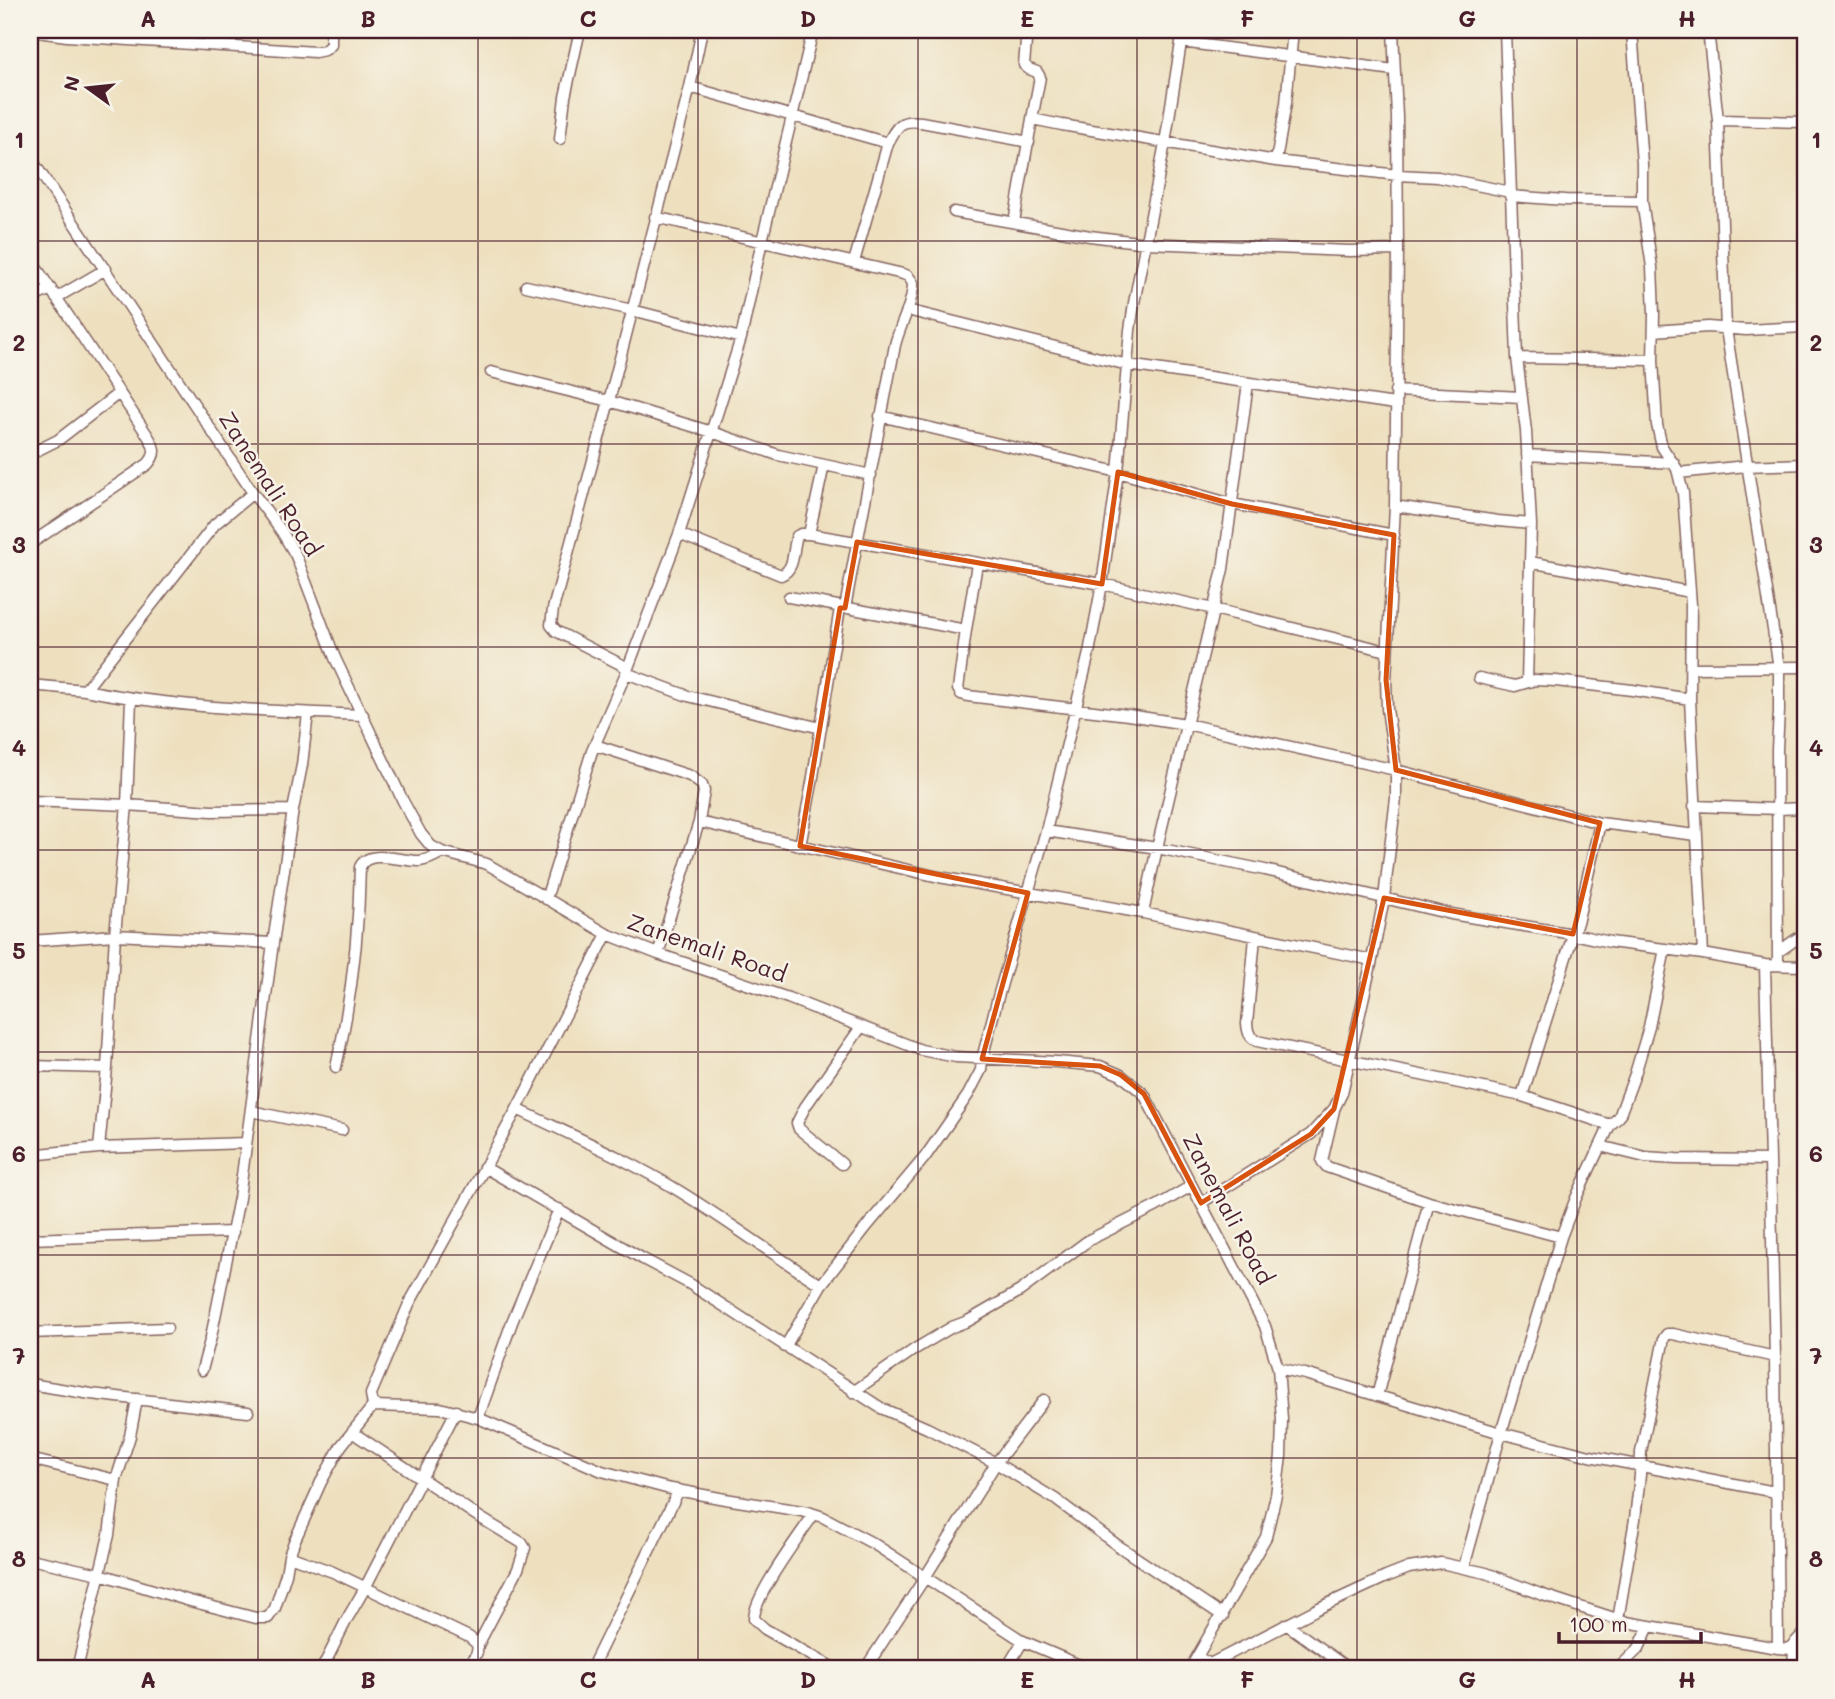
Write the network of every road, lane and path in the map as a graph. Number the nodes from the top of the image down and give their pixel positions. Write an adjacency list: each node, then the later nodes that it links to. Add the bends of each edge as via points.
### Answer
1 (331, 30): 13 (street, via 331,45 315,52)
2 (580, 30): 22 (street)
3 (702, 30): 17 (street)
4 (813, 30): 18 (street)
5 (1027, 30): 19 (street, via 1024,65 1040,77)
6 (1183, 30): 14 (street)
7 (1293, 30): 15 (street)
8 (1393, 30): 16 (street)
9 (1505, 30): 29 (street)
10 (1632, 30): 30 (street)
11 (1708, 30): 20 (street)
12 (30, 31): 13 (street, via 67,36)
13 (109, 34)
14 (1181, 42): 15 (street); 25 (street)
15 (1290, 56): 16 (street); 27 (street)
16 (1394, 70): 28 (street)
17 (690, 88): 18 (street); 32 (street)
18 (792, 116): 23 (street); 34 (street)
19 (1032, 119): 24 (street); 25 (street)
20 (1718, 120): 21 (street); 46 (street)
21 (1805, 122)
22 (560, 139)
23 (888, 142): 24 (street, via 895,130 910,120); 38 (street)
24 (1029, 142): 33 (street)
25 (1165, 143): 27 (street); 35 (street)
26 (30, 158): 39 (street, Zanemali Road)
27 (1276, 161): 28 (street)
28 (1398, 175): 29 (street, via 1438,177); 36 (street)
29 (1510, 194): 30 (street); 49 (street)
30 (1642, 201): 47 (street, via 1652,267)
31 (954, 212): 33 (street)
32 (655, 216): 34 (street); 43 (street)
33 (1014, 222): 35 (street)
34 (762, 241): 38 (street); 48 (street)
35 (1146, 243): 36 (street); 51 (street)
36 (1398, 250): 54 (street)
37 (30, 258): 41 (street)
38 (854, 262): 44 (street, via 911,279 914,288)
39 (106, 269): 41 (street); 69 (street, Zanemali Road)
40 (526, 286): 43 (street)
41 (54, 293): 42 (street); 55 (street)
42 (30, 299)
43 (632, 310): 48 (street); 57 (street)
44 (907, 310): 51 (street); 59 (street)
45 (1805, 327): 46 (street)
46 (1726, 329): 47 (street); 65 (street)
47 (1654, 331): 50 (street)
48 (741, 338): 60 (street)
49 (1517, 358): 50 (street); 56 (street)
50 (1653, 360): 66 (street, via 1657,425 1662,447)
51 (1128, 365): 53 (street); 67 (street)
52 (491, 372): 57 (street)
53 (1248, 383): 58 (street); 70 (street)
54 (1395, 391): 56 (street); 58 (street)
55 (120, 393): 61 (street, via 58,440); 77 (street, via 153,444 153,458)
56 (1522, 397): 62 (street)
57 (609, 401): 60 (street); 90 (street, via 551,625)
58 (1395, 404): 71 (street)
59 (880, 416): 67 (street); 68 (street)
60 (712, 432): 64 (street); 73 (street)
61 (30, 454)
62 (1527, 455): 66 (street); 72 (street)
63 (1805, 464): 65 (street)
64 (824, 465): 68 (street); 74 (street)
65 (1746, 466): 66 (street); 89 (street)
66 (1676, 468): 81 (street, via 1683,493)
67 (1118, 472): 70 (street); 80 (street)
68 (871, 475): 76 (street)
69 (253, 493): 94 (street, via 215,524); 99 (street, Zanemali Road, via 296,556 335,658)
70 (1231, 504): 75 (street); 84 (street)
71 (1395, 506): 72 (street); 75 (street)
72 (1531, 524): 78 (street)
73 (679, 534): 74 (street, via 781,575 791,568 797,536); 90 (street)
74 (809, 534): 76 (street)
75 (1394, 535): 86 (street)
76 (857, 542): 79 (street); 83 (street)
77 (30, 544)
78 (1530, 562): 81 (street); 92 (street)
79 (977, 564): 80 (street); 85 (street)
80 (1102, 584): 84 (street); 97 (street)
81 (1690, 592): 88 (street)
82 (789, 597): 83 (street)
83 (843, 608): 85 (street); 101 (street)
84 (1214, 609): 86 (street); 100 (street)
85 (966, 630): 97 (street, via 961,694)
86 (1387, 652): 103 (street, via 1387,709)
87 (1805, 667): 89 (street)
88 (1692, 668): 89 (street); 96 (street)
89 (1779, 668): 108 (street)
90 (627, 671): 101 (street, via 688,696); 102 (street)
91 (1479, 678): 92 (street, via 1515,686)
92 (1527, 682): 96 (street, via 1556,681)
93 (30, 685): 94 (street)
94 (85, 690): 95 (street)
95 (131, 699): 98 (street); 105 (street)
96 (1690, 699): 106 (street)
97 (1076, 708): 100 (street); 112 (street)
98 (308, 713): 99 (street); 109 (street)
99 (363, 715): 116 (street, Zanemali Road, via 421,834)
100 (1186, 724): 103 (street); 115 (street)
101 (821, 728): 114 (street)
102 (596, 745): 110 (street, via 697,781 704,791); 119 (street)
103 (1396, 770): 111 (street); 118 (street)
104 (30, 801): 105 (street)
105 (127, 805): 109 (street); 124 (street)
106 (1694, 806): 108 (street); 113 (street)
107 (1805, 808): 108 (street)
108 (1778, 809): 129 (street)
109 (293, 810): 127 (street)
110 (699, 822): 114 (street); 130 (street)
111 (1600, 823): 113 (street); 123 (street)
112 (1046, 831): 115 (street); 117 (street)
113 (1696, 835): 131 (street)
114 (800, 846): 117 (street)
115 (1157, 848): 118 (street); 120 (street)
116 (442, 852): 119 (street, Zanemali Road, via 487,864); 141 (street, via 430,859 377,856 362,861 352,973)
117 (1028, 893): 120 (street); 137 (street)
118 (1384, 898): 123 (street); 132 (street)
119 (546, 899): 122 (street, Zanemali Road)
120 (1143, 913): 125 (street)
121 (1805, 933): 129 (street)
122 (607, 934): 130 (street, Zanemali Road); 144 (street)
123 (1573, 934): 128 (street); 142 (street)
124 (115, 936): 126 (street); 127 (street); 140 (street)
125 (1255, 937): 132 (street); 138 (street, via 1247,1024 1251,1037)
126 (30, 941)
127 (273, 943): 145 (street)
128 (1665, 949): 131 (street); 146 (street, via 1635,1074 1619,1117)
129 (1778, 952): 134 (street)
130 (658, 954): 136 (street, Zanemali Road)
131 (1703, 954): 133 (street)
132 (1372, 960): 138 (street)
133 (1765, 965): 134 (street); 152 (street)
134 (1778, 965): 135 (street)
135 (1805, 966)
136 (861, 1027): 137 (street, Zanemali Road, via 921,1050); 153 (street, via 797,1123)
137 (982, 1059): 155 (street, Zanemali Road, via 1100,1066 1121,1075 1144,1094); 162 (street, via 976,1082 925,1157)
138 (1349, 1059): 142 (street); 143 (street)
139 (30, 1066): 140 (street)
140 (107, 1068): 150 (street)
141 (335, 1068)
142 (1522, 1096): 146 (street)
143 (1334, 1108): 156 (street, via 1324,1164); 157 (street, via 1311,1134)
144 (517, 1109): 154 (street); 162 (street, via 677,1189)
145 (251, 1111): 147 (street); 148 (street)
146 (1610, 1125): 149 (street)
147 (342, 1130)
148 (246, 1143): 150 (street); 159 (street)
149 (1600, 1146): 152 (street, via 1656,1158); 160 (street)
150 (99, 1148): 151 (street)
151 (30, 1155)
152 (1770, 1160): 166 (street)
153 (842, 1164)
154 (484, 1167): 158 (street); 174 (street, via 409,1304 372,1394)
155 (1191, 1186): 157 (street, Zanemali Road); 170 (street, via 1089,1240 1020,1291 915,1349)
156 (1429, 1202): 160 (street); 171 (street)
157 (1201, 1203): 167 (street, Zanemali Road, via 1265,1326)
158 (559, 1209): 165 (street, via 690,1284); 177 (street)
159 (233, 1232): 161 (street); 168 (street)
160 (1561, 1237): 179 (street)
161 (30, 1239)
162 (821, 1285): 165 (street)
163 (167, 1328): 164 (street)
164 (30, 1333)
165 (785, 1347): 170 (street)
166 (1775, 1357): 182 (street, via 1667,1334); 186 (street)
167 (1278, 1368): 171 (street); 194 (street, Zanemali Road, via 1282,1419 1276,1495 1266,1537)
168 (202, 1370)
169 (30, 1384): 172 (street)
170 (853, 1392): 181 (street)
171 (1377, 1396): 179 (street)
172 (137, 1399): 176 (street); 184 (street)
173 (1044, 1400): 181 (street)
174 (373, 1406): 175 (street); 178 (street)
175 (456, 1411): 177 (street); 183 (street)
176 (248, 1412)
177 (478, 1418): 185 (street, via 602,1471)
178 (352, 1432): 183 (street); 188 (street, via 321,1482)
179 (1501, 1433): 182 (street); 190 (street)
180 (30, 1459): 184 (street)
181 (996, 1463): 192 (street); 194 (street)
182 (1640, 1467): 186 (street); 195 (street)
183 (422, 1478): 193 (street); 200 (street, via 524,1548 518,1569)
184 (116, 1480): 191 (street)
185 (679, 1490): 187 (street); 209 (street)
186 (1775, 1492): 201 (street)
187 (814, 1514): 192 (street, via 874,1544); 210 (street, via 753,1612 765,1629)
188 (289, 1556): 191 (street, via 275,1608 263,1619); 193 (street)
189 (30, 1559): 191 (street)
190 (1464, 1567): 195 (street); 196 (street, via 1441,1563 1409,1568)
191 (100, 1574): 206 (street)
192 (925, 1579): 199 (street); 211 (street)
193 (365, 1588): 200 (street); 207 (street)
194 (1223, 1616): 202 (street, Zanemali Road)
195 (1618, 1620): 197 (street)
196 (1286, 1624): 204 (street); 215 (street)
197 (1649, 1626): 201 (street); 216 (street, via 1639,1648)
198 (1805, 1632): 201 (street)
199 (1023, 1641): 212 (street); 213 (street)
200 (478, 1645): 208 (street)
201 (1792, 1649): 217 (street)
202 (1197, 1657): 204 (street); 214 (street, Zanemali Road)
203 (30, 1663): 205 (street)
204 (1213, 1667)
205 (59, 1669)
206 (77, 1669)
207 (321, 1669)
208 (469, 1669)
209 (591, 1669)
210 (835, 1669)
211 (865, 1669)
212 (1006, 1669)
213 (1089, 1669)
214 (1190, 1669)
215 (1349, 1669)
216 (1618, 1669)
217 (1793, 1669)

